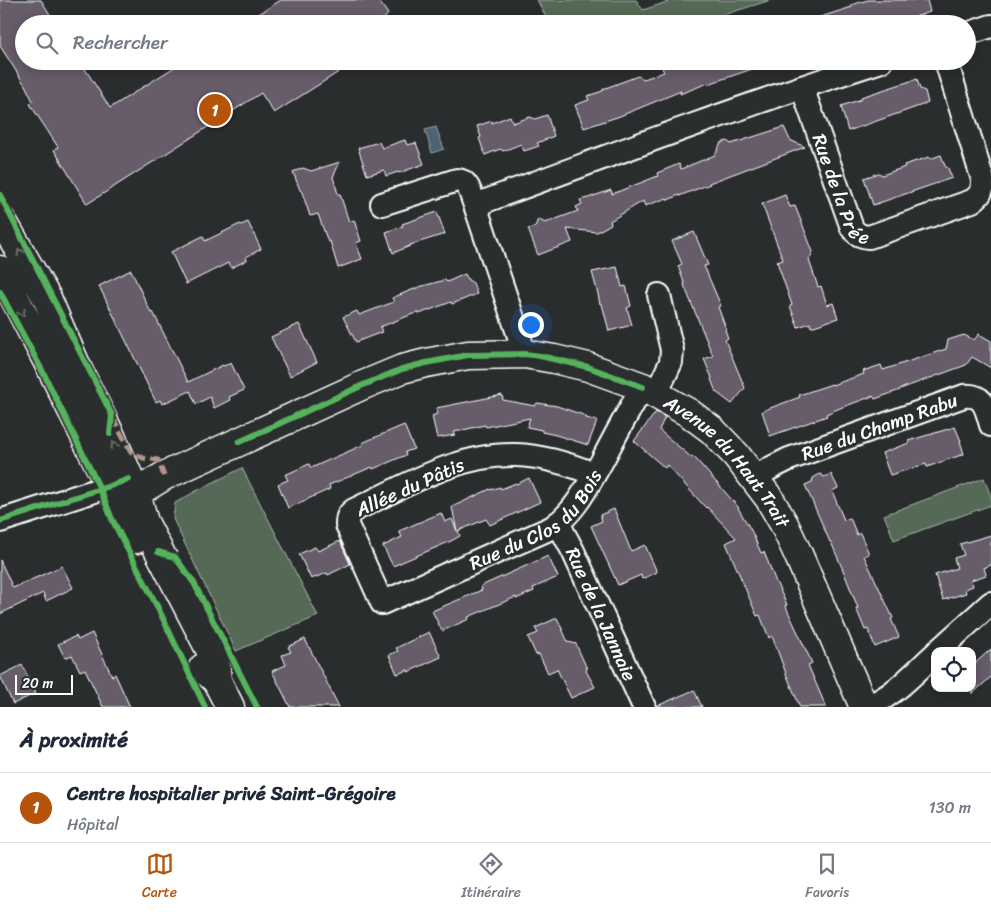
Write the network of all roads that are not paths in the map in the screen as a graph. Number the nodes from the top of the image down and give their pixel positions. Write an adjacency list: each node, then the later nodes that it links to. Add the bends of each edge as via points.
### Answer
1 (991, 26): 2 (street)
2 (976, 31)
3 (854, 70): 5 (street)
4 (949, 70): 5 (street, Rue de la Prée, via 983,188 972,201 869,237 856,234 852,228)
5 (802, 87): 7 (street)
6 (382, 204): 7 (street, via 461,180)
7 (475, 205): 11 (street)
8 (0, 219): 16 (street, one-way to 8, via 110,434 47,298)
9 (0, 270): 16 (street, one-way to 16, via 52,370)
10 (659, 295): 12 (street, Rue du Clos du Bois, via 672,350 671,362)
11 (525, 354): 12 (street, Avenue du Haut Trait, via 588,367); 16 (street, Avenue du Haut Trait, via 468,355 402,369 164,476)
12 (649, 390): 14 (street, Rue du Clos du Bois); 15 (street, Avenue du Haut Trait, via 712,430)
13 (991, 425): 15 (street, Rue du Champ Rabu, via 982,401 971,395 964,396 789,459)
14 (594, 474): 18 (street, Rue du Clos du Bois, via 576,505); 19 (street, Allée du Pâtis, via 539,457 495,456 456,464 354,510 349,514 347,525)
15 (755, 478): 25 (street, Avenue du Haut Trait, via 790,538)
16 (123, 490): 17 (street); 23 (street, via 144,522 214,659 217,680)
17 (0, 521)
18 (558, 523): 19 (street, Rue du Clos du Bois); 24 (street, Rue de la Jannaie)
19 (382, 603)
20 (991, 603): 21 (street)
21 (942, 647)
22 (931, 658): 25 (street, via 887,697)
23 (230, 707)
24 (644, 707)
25 (865, 707)

